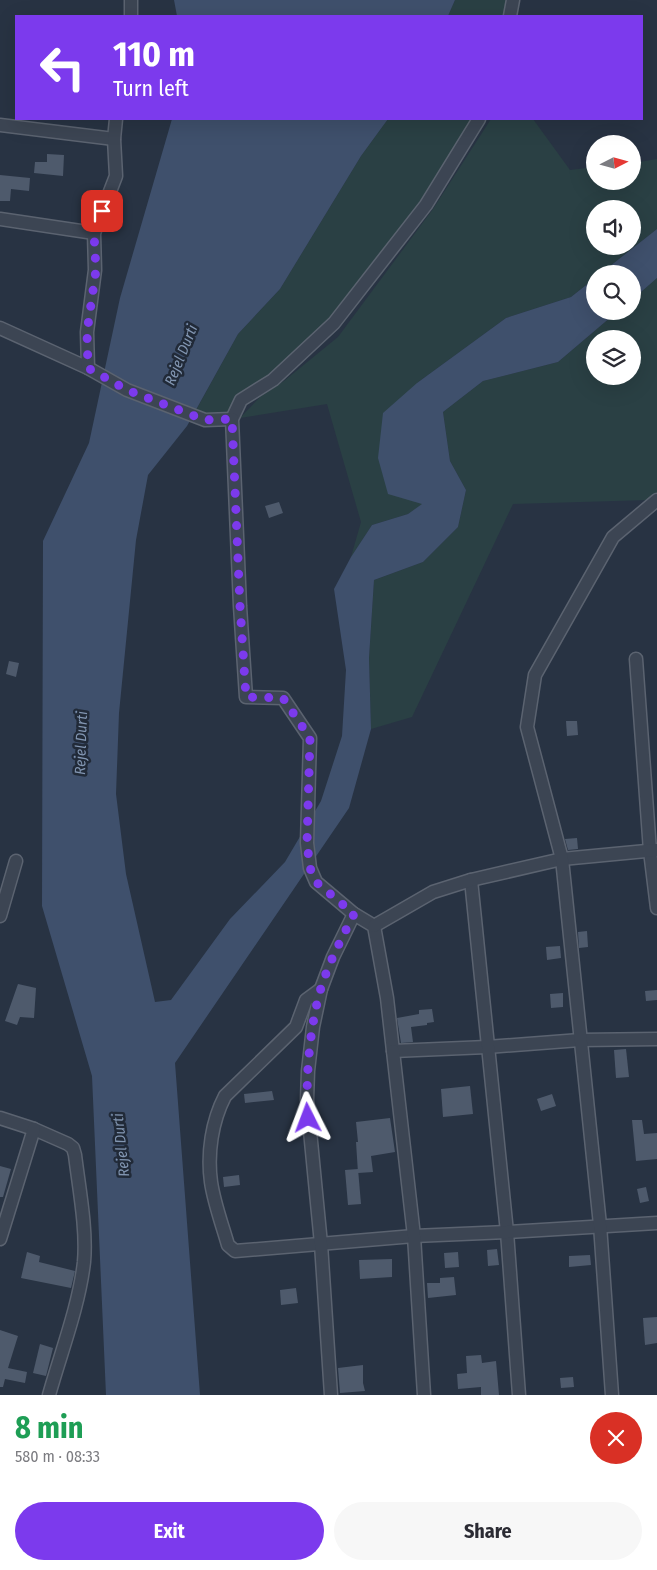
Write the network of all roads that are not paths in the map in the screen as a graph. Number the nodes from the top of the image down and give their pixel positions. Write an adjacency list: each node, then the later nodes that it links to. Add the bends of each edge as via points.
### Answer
1 (131, 0): 3 (street)
2 (513, 0): 4 (street)
3 (131, 15)
4 (510, 15)
5 (116, 120): 8 (street)
6 (478, 120): 13 (street, via 426,205 334,323 273,380 241,400)
7 (0, 125): 8 (street)
8 (114, 139): 10 (street, via 116,176)
9 (0, 219): 10 (street)
10 (94, 233): 12 (street, via 96,270 87,332)
11 (0, 328): 12 (street)
12 (88, 368): 13 (street, via 127,390 205,420)
13 (232, 419): 21 (street, via 246,697 283,698 310,738 307,843 310,868 316,882)
14 (657, 500): 17 (street, via 613,537 535,675 527,727)
15 (636, 659): 16 (street)
16 (654, 851): 17 (street); 20 (street)
17 (562, 859): 19 (street); 26 (street)
18 (16, 861): 22 (street)
19 (471, 880): 23 (street, via 433,892); 27 (street)
20 (657, 908)
21 (354, 914): 23 (street); 24 (street, via 332,957)
22 (0, 916)
23 (374, 926): 28 (street, via 388,998)
24 (321, 989): 36 (street, via 313,1027 307,1100); 36 (street, via 306,1000 296,1027 225,1096 212,1133 210,1160 211,1182 231,1248 235,1251)
25 (657, 1038): 26 (street)
26 (580, 1040): 27 (street); 32 (street)
27 (488, 1047): 28 (street); 33 (street)
28 (393, 1052): 34 (street)
29 (0, 1118): 30 (street)
30 (34, 1129): 35 (street); 37 (street, via 73,1148 84,1244 78,1293)
31 (657, 1222): 32 (street)
32 (600, 1225): 33 (street); 41 (street)
33 (507, 1232): 34 (street); 40 (street)
34 (414, 1236): 36 (street); 39 (street)
35 (0, 1239)
36 (320, 1244): 38 (street)
37 (49, 1395)
38 (331, 1395)
39 (424, 1395)
40 (519, 1395)
41 (612, 1395)

